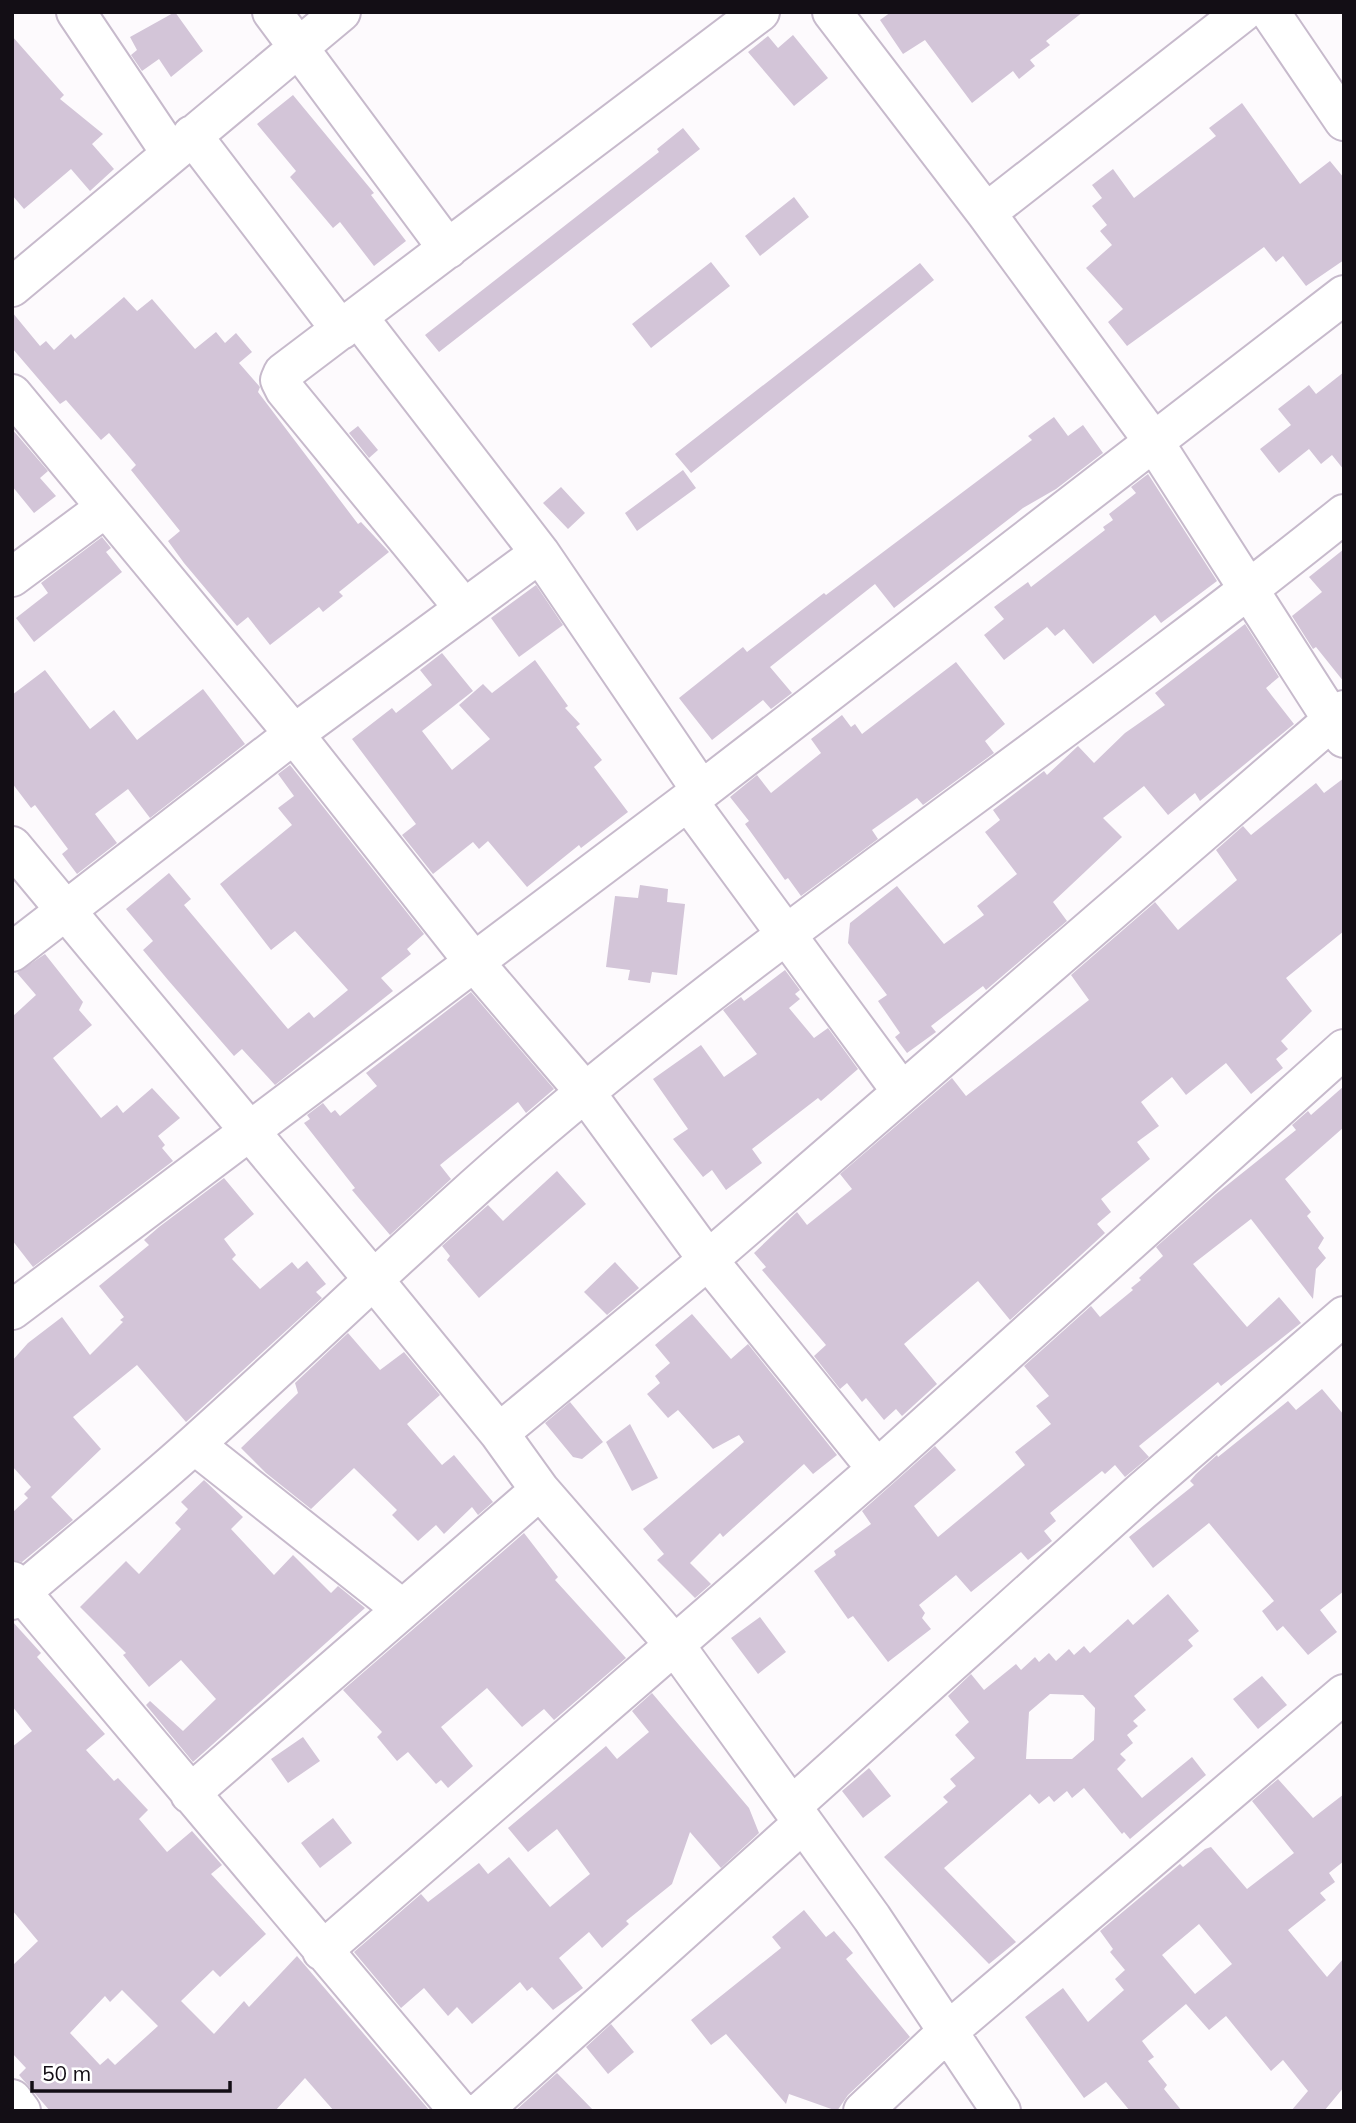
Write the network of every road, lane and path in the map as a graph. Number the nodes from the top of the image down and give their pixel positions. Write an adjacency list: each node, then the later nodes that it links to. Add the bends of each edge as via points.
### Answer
1 (76, 12): 10 (street)
2 (272, 12): 8 (street)
3 (341, 12): 8 (street)
4 (760, 12): 12 (street)
5 (832, 12): 11 (street)
6 (1243, 12): 11 (street)
7 (1270, 12): 9 (street)
8 (298, 47): 10 (street); 12 (street)
9 (1344, 121)
10 (181, 144): 13 (street); 15 (street)
11 (986, 213): 17 (street)
12 (449, 249): 15 (street)
13 (12, 287)
14 (1344, 295): 17 (street)
15 (349, 323): 20 (street); 23 (street, via 280,380)
16 (12, 394): 18 (street)
17 (1154, 442): 22 (street); 26 (street)
18 (105, 508): 21 (street); 25 (street)
19 (1344, 513): 22 (street)
20 (540, 553): 23 (street); 26 (street)
21 (12, 577)
22 (1249, 590): 24 (street); 29 (street)
23 (463, 607): 25 (street)
24 (1340, 723): 34 (street)
25 (294, 734): 28 (street); 31 (street)
26 (694, 795): 29 (street); 31 (street)
27 (12, 846): 28 (street)
28 (67, 912): 30 (street); 35 (street)
29 (787, 933): 33 (street); 34 (street)
30 (12, 952)
31 (474, 962): 33 (street); 35 (street)
32 (1344, 1049): 42 (street)
33 (585, 1092): 36 (street); 37 (street)
34 (901, 1092): 36 (street)
35 (249, 1133): 37 (street); 38 (street)
36 (708, 1260): 40 (street); 42 (street)
37 (373, 1279): 40 (street); 41 (street)
38 (12, 1310)
39 (1344, 1316): 49 (street, via 1151,1483)
40 (499, 1433): 43 (street)
41 (195, 1445): 44 (street); 45 (street)
42 (877, 1469): 46 (street)
43 (540, 1490): 45 (street); 46 (street)
44 (15, 1591): 48 (street)
45 (401, 1608): 48 (street)
46 (674, 1644): 49 (street); 50 (street)
47 (1344, 1693): 51 (street)
48 (190, 1794): 50 (street)
49 (798, 1815): 51 (street, via 872,1917); 55 (street)
50 (323, 1951): 54 (street)
51 (946, 2033): 56 (street); 57 (street)
52 (12, 2099): 53 (street)
53 (22, 2111)
54 (459, 2111)
55 (482, 2111)
56 (863, 2111)
57 (1001, 2111)

